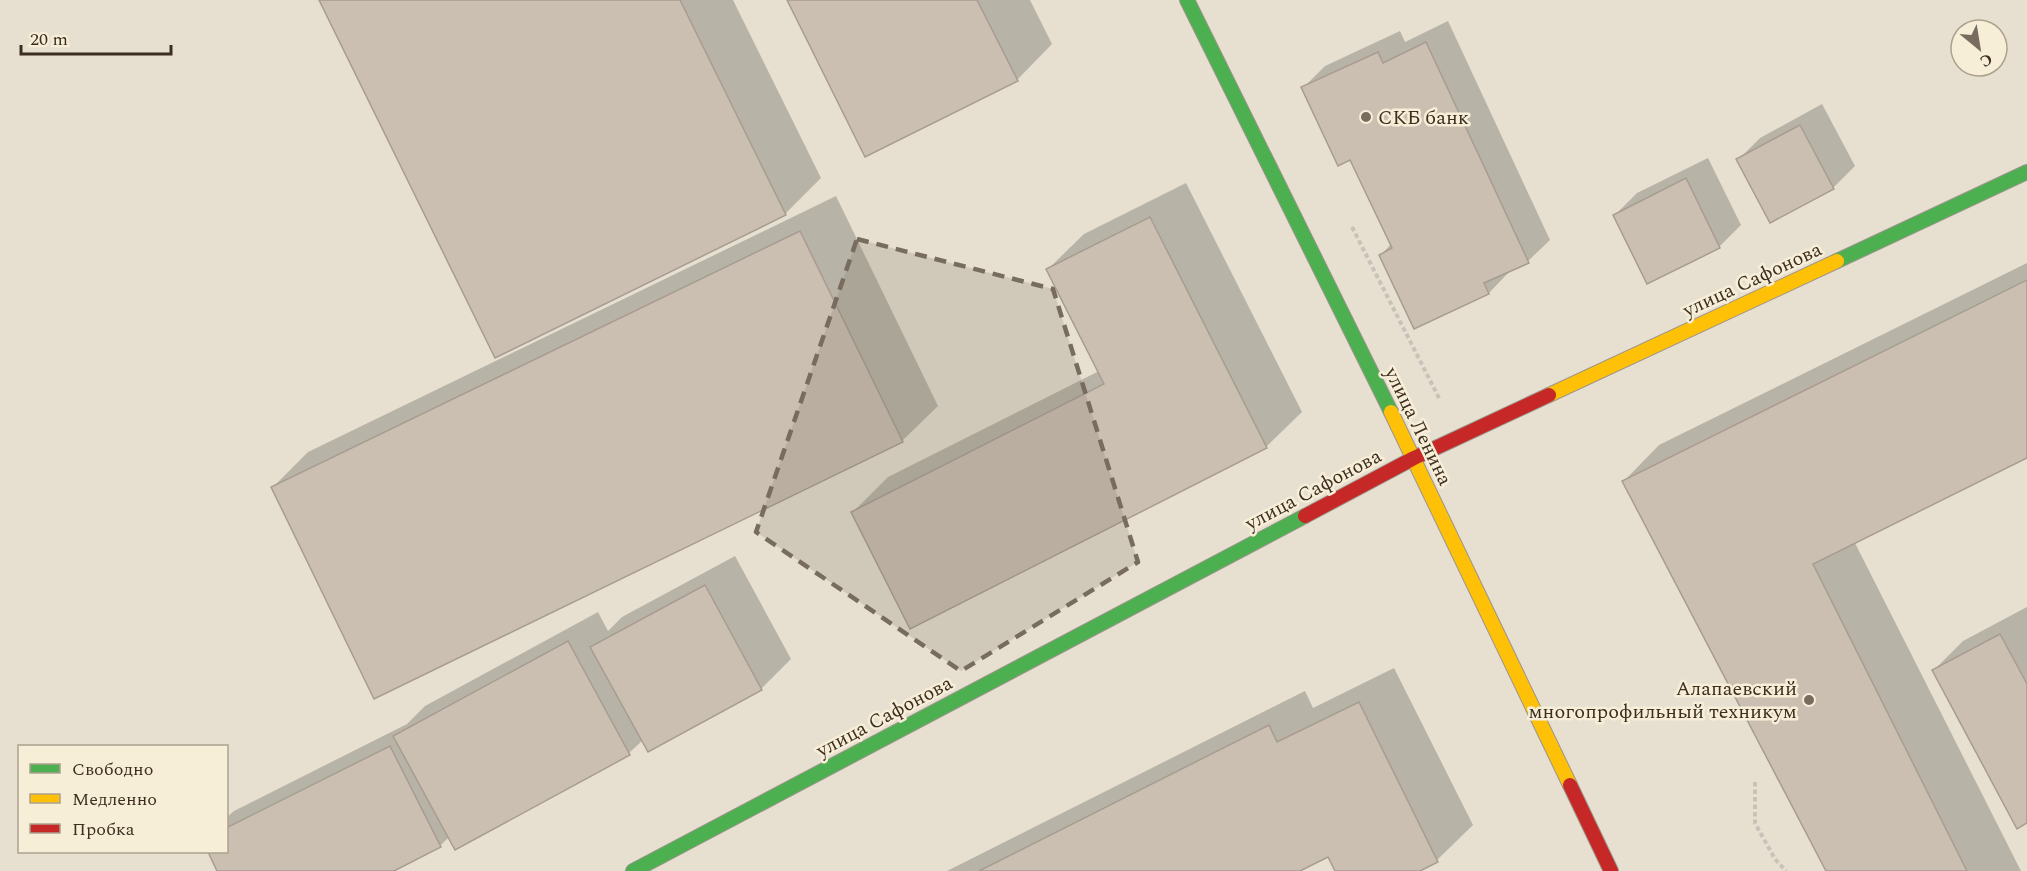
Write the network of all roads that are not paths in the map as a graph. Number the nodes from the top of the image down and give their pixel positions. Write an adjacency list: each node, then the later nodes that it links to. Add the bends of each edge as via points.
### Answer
1 (1187, 0): 3 (main road, улица Ленина)
2 (2027, 172): 3 (main road, улица Сафонова)
3 (1414, 458): 4 (main road, улица Сафонова); 5 (main road, улица Ленина)
4 (633, 871)
5 (1611, 871)

